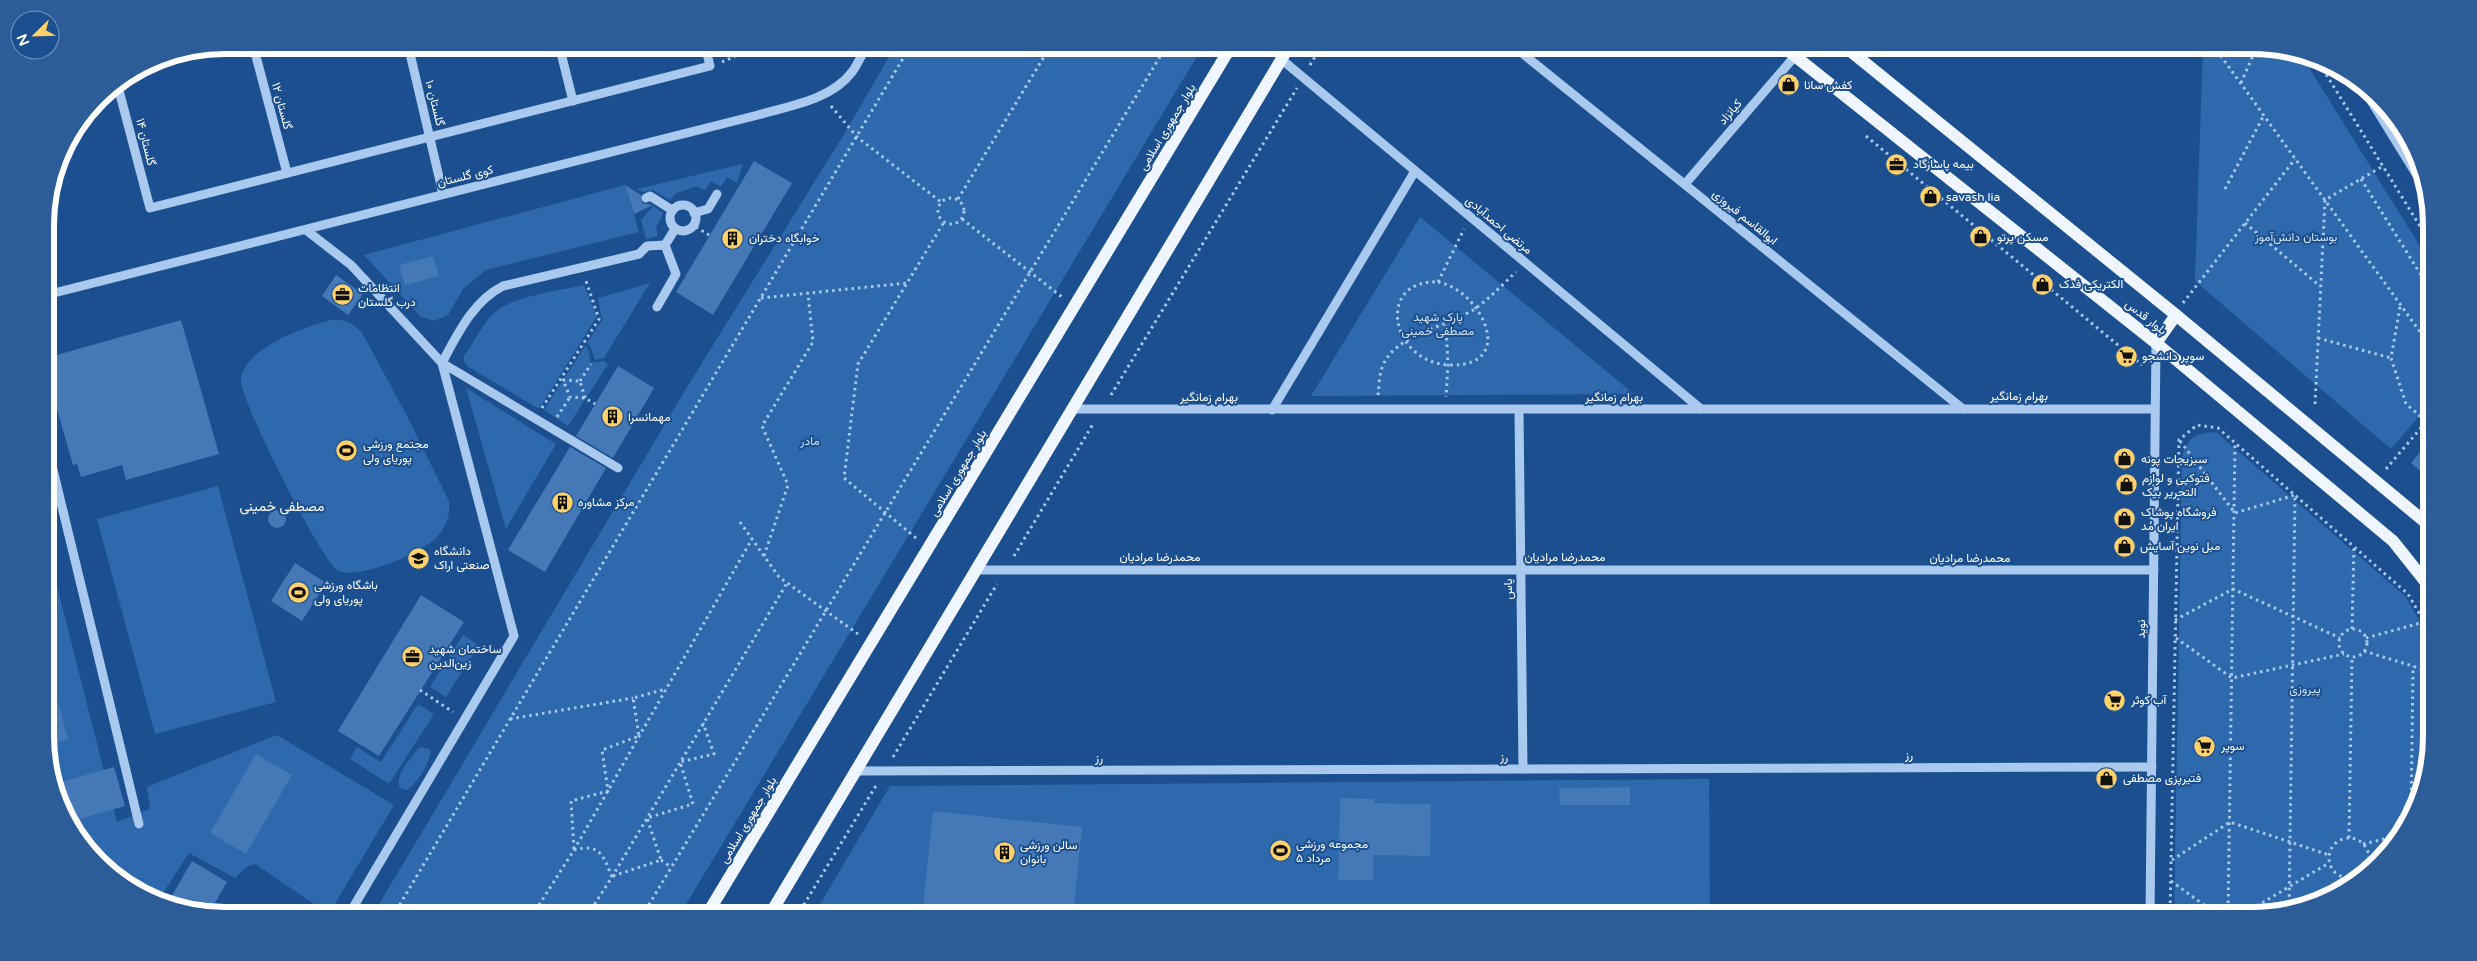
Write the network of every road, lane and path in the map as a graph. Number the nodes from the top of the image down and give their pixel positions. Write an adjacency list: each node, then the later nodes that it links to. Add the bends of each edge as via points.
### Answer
1 (256, 54): 36 (street, گلستان ۱۲)
2 (410, 54): 30 (street, گلستان ۱۰)
3 (561, 54): 26 (street)
4 (707, 54): 20 (street)
5 (739, 54): 20 (path)
6 (862, 54): 25 (street, کوی گلستان, via 851,72)
7 (906, 54): 31 (path)
8 (1046, 54): 43 (path)
9 (1162, 54): 59 (path)
10 (1227, 54): 68 (main road, بلوار جمهوری اسلامی)
11 (1284, 54): 19 (main road)
12 (1317, 54): 22 (path)
13 (1523, 54): 38 (street, ابوالقاسم فیروزی)
14 (1792, 54): 18 (main road, بلوار قدس)
15 (1854, 54): 72 (main road, بلوار قدس)
16 (2219, 54): 23 (path)
17 (2254, 54): 23 (path)
18 (1794, 56): 38 (street, کیانزاد); 77 (main road, بلوار قدس)
19 (1281, 59): 22 (street, مرتضی احمدآبادی); 88 (main road)
20 (710, 66): 26 (street)
21 (2323, 69): 33 (path)
22 (1303, 77): 35 (street, مرتضی احمدآبادی); 89 (path)
23 (2241, 84): 28 (path)
24 (119, 91): 36 (street, گلستان ۱۴, via 150,208)
25 (822, 96): 31 (path); 40 (street, کوی گلستان)
26 (573, 101): 30 (street)
27 (2382, 114): 34 (street)
28 (2264, 115): 32 (path); 39 (path)
29 (1865, 135): 82 (path)
30 (431, 137): 36 (street); 40 (street, گلستان ۱۰)
31 (857, 137): 45 (path); 67 (path)
32 (2295, 159): 44 (path); 51 (path)
33 (2383, 166): 37 (path); 55 (path)
34 (2412, 166)
35 (1415, 171): 48 (street, مرتضی احمدآبادی); 93 (street)
36 (287, 173)
37 (2361, 179): 44 (path); 61 (path)
38 (1685, 184): 91 (street, ابوالقاسم فیروزی)
39 (2225, 189)
40 (443, 194): 54 (street, کوی گلستان)
41 (717, 194): 47 (street, via 708,209)
42 (646, 198): 46 (street, via 650,196)
43 (958, 199): 45 (path, via 949,197); 49 (path, via 964,208)
44 (2325, 200): 64 (path); 69 (path)
45 (940, 202): 50 (path, via 938,213)
46 (672, 210): 47 (street, via 684,205); 53 (street, via 670,218)
47 (694, 213): 52 (street)
48 (1470, 217): 58 (street, مرتضی احمدآبادی); 63 (path)
49 (962, 219): 50 (path, via 954,224); 59 (path)
50 (944, 222): 62 (path)
51 (2245, 223): 64 (path); 72 (path)
52 (694, 225): 53 (street, via 683,231); 56 (path)
53 (675, 229): 57 (street)
54 (306, 230): 65 (street, کوی گلستان); 79 (street, via 351,265)
55 (2423, 232)
56 (710, 235)
57 (665, 244): 70 (street, via 676,274); 79 (street, via 647,246 639,254 503,286 489,293 457,336)
58 (1525, 263): 71 (path); 90 (street, مرتضی احمدآبادی)
59 (1030, 272): 68 (path); 107 (path)
60 (585, 278): 97 (path, via 600,319)
61 (2423, 278)
62 (908, 282): 66 (path); 107 (path, via 858,364 844,478)
63 (1438, 282): 71 (path, via 1454,287); 76 (path, via 1416,286 1403,297 1397,322)
64 (2320, 286): 75 (path)
65 (54, 293)
66 (808, 293): 67 (path); 114 (path, via 813,342 762,426 788,485)
67 (761, 298): 142 (path)
68 (1075, 306): 113 (main road, بلوار جمهوری اسلامی)
69 (2400, 306): 74 (path); 78 (path)
70 (657, 307)
71 (1477, 308): 73 (path); 81 (path, via 1488,341 1484,355 1472,363)
72 (2176, 315): 77 (main road); 105 (main road, بلوار قدس)
73 (1446, 325): 76 (path); 81 (path)
74 (2422, 336)
75 (2318, 338): 78 (path); 87 (path)
76 (1404, 341): 81 (path, via 1428,360); 94 (path, via 1387,356 1381,370)
77 (2156, 343): 82 (street, نوید); 119 (main road, بلوار قدس, via 2393,541)
78 (2391, 358): 98 (path, via 2406,404)
79 (442, 363): 97 (street); 143 (street, via 514,636)
80 (591, 364): 83 (path)
81 (1448, 365): 95 (path)
82 (2156, 376): 92 (street, نوید)
83 (580, 381): 84 (path, via 563,380); 85 (path)
84 (570, 397): 85 (path); 100 (path)
85 (585, 398): 86 (path)
86 (596, 404)
87 (2315, 404)
88 (1072, 409): 89 (street, بهرام زمانگیر); 115 (main road)
89 (1102, 409): 93 (street, بهرام زمانگیر); 116 (path)
90 (1701, 409): 91 (street, بهرام زمانگیر); 96 (street, بهرام زمانگیر)
91 (1963, 409): 92 (street, بهرام زمانگیر)
92 (2155, 409): 118 (street, نوید)
93 (1272, 410): 94 (street, بهرام زمانگیر)
94 (1376, 410): 95 (street, بهرام زمانگیر)
95 (1445, 410): 96 (street, بهرام زمانگیر)
96 (1519, 410): 117 (street, یاس)
97 (535, 419): 100 (street)
98 (2423, 419)
99 (2423, 425): 105 (path)
100 (550, 428): 103 (street)
101 (2179, 440): 102 (path, via 2197,425 2218,428); 108 (path); 124 (path)
102 (2236, 443): 106 (path); 108 (path)
103 (618, 468)
104 (54, 473): 155 (street)
105 (2376, 480): 109 (main road, بلوار قدس)
106 (2295, 495): 108 (path); 112 (path); 123 (path)
107 (885, 512): 113 (path); 122 (path)
108 (2234, 513): 121 (path)
109 (2423, 520)
110 (740, 522): 111 (path)
111 (752, 539): 114 (path); 139 (path)
112 (2354, 546): 125 (path, via 2408,594); 127 (path)
113 (929, 547): 131 (main road, بلوار جمهوری اسلامی)
114 (764, 556): 120 (path)
115 (976, 570): 116 (street, محمدرضا مرادیان); 149 (main road)
116 (1005, 570): 117 (street, محمدرضا مرادیان); 150 (path)
117 (1520, 570): 118 (street, محمدرضا مرادیان); 148 (street, یاس)
118 (2154, 570): 147 (street, نوید)
119 (2423, 579)
120 (787, 583): 122 (path); 144 (path)
121 (2233, 589): 123 (path); 124 (path); 138 (path)
122 (825, 610): 131 (path); 166 (path)
123 (2293, 617): 129 (path); 135 (path)
124 (2175, 620): 128 (path)
125 (2423, 620)
126 (2423, 622): 130 (path)
127 (2352, 629): 129 (path); 130 (path)
128 (2175, 638): 138 (path); 163 (path)
129 (2340, 638): 133 (path, via 2339,647)
130 (2366, 638): 132 (path)
131 (871, 643): 177 (main road, بلوار جمهوری اسلامی)
132 (2364, 651): 134 (path); 136 (path)
133 (2344, 654): 134 (path); 135 (path)
134 (2352, 657): 156 (path)
135 (2293, 665): 138 (path); 158 (path)
136 (2413, 666): 137 (path); 152 (path)
137 (2423, 669)
138 (2232, 678): 154 (path)
139 (666, 688): 141 (path); 145 (path)
140 (420, 690): 143 (path)
141 (632, 698): 142 (path); 145 (path)
142 (510, 719): 173 (path)
143 (464, 721): 172 (street)
144 (703, 723): 146 (path); 146 (path, via 714,754)
145 (639, 736): 151 (path); 151 (path, via 602,750)
146 (680, 762): 153 (path); 153 (path, via 694,804)
147 (2152, 767): 148 (street, رز); 180 (street, نوید)
148 (1523, 769): 150 (street, رز)
149 (856, 771): 150 (street, رز); 178 (main road)
150 (885, 771): 179 (path)
151 (608, 791): 160 (path); 160 (path, via 571,802)
152 (2411, 799)
153 (647, 818): 162 (path); 167 (path)
154 (2230, 822): 158 (path); 163 (path); 183 (path)
155 (139, 824)
156 (2349, 838): 159 (path); 161 (path, via 2338,841)
157 (2390, 838): 159 (path)
158 (2290, 842): 161 (path); 170 (path)
159 (2362, 844): 164 (path, via 2368,855)
160 (574, 850): 167 (path, via 588,846 597,850); 174 (path)
161 (2329, 855): 165 (path)
162 (661, 860): 166 (path); 167 (path)
163 (2171, 860): 169 (path)
164 (2367, 862)
165 (2329, 863): 168 (path, via 2336,874); 170 (path)
166 (671, 867): 176 (path)
167 (612, 876): 175 (path)
168 (2346, 878)
169 (2171, 880): 181 (path); 182 (path)
170 (2289, 886): 171 (path); 184 (path)
171 (2289, 903)
172 (353, 907)
173 (398, 907)
174 (538, 907)
175 (593, 907)
176 (647, 907)
177 (711, 907)
178 (774, 907)
179 (802, 907)
180 (2150, 907)
181 (2170, 907)
182 (2207, 907)
183 (2228, 907)
184 (2255, 907)

